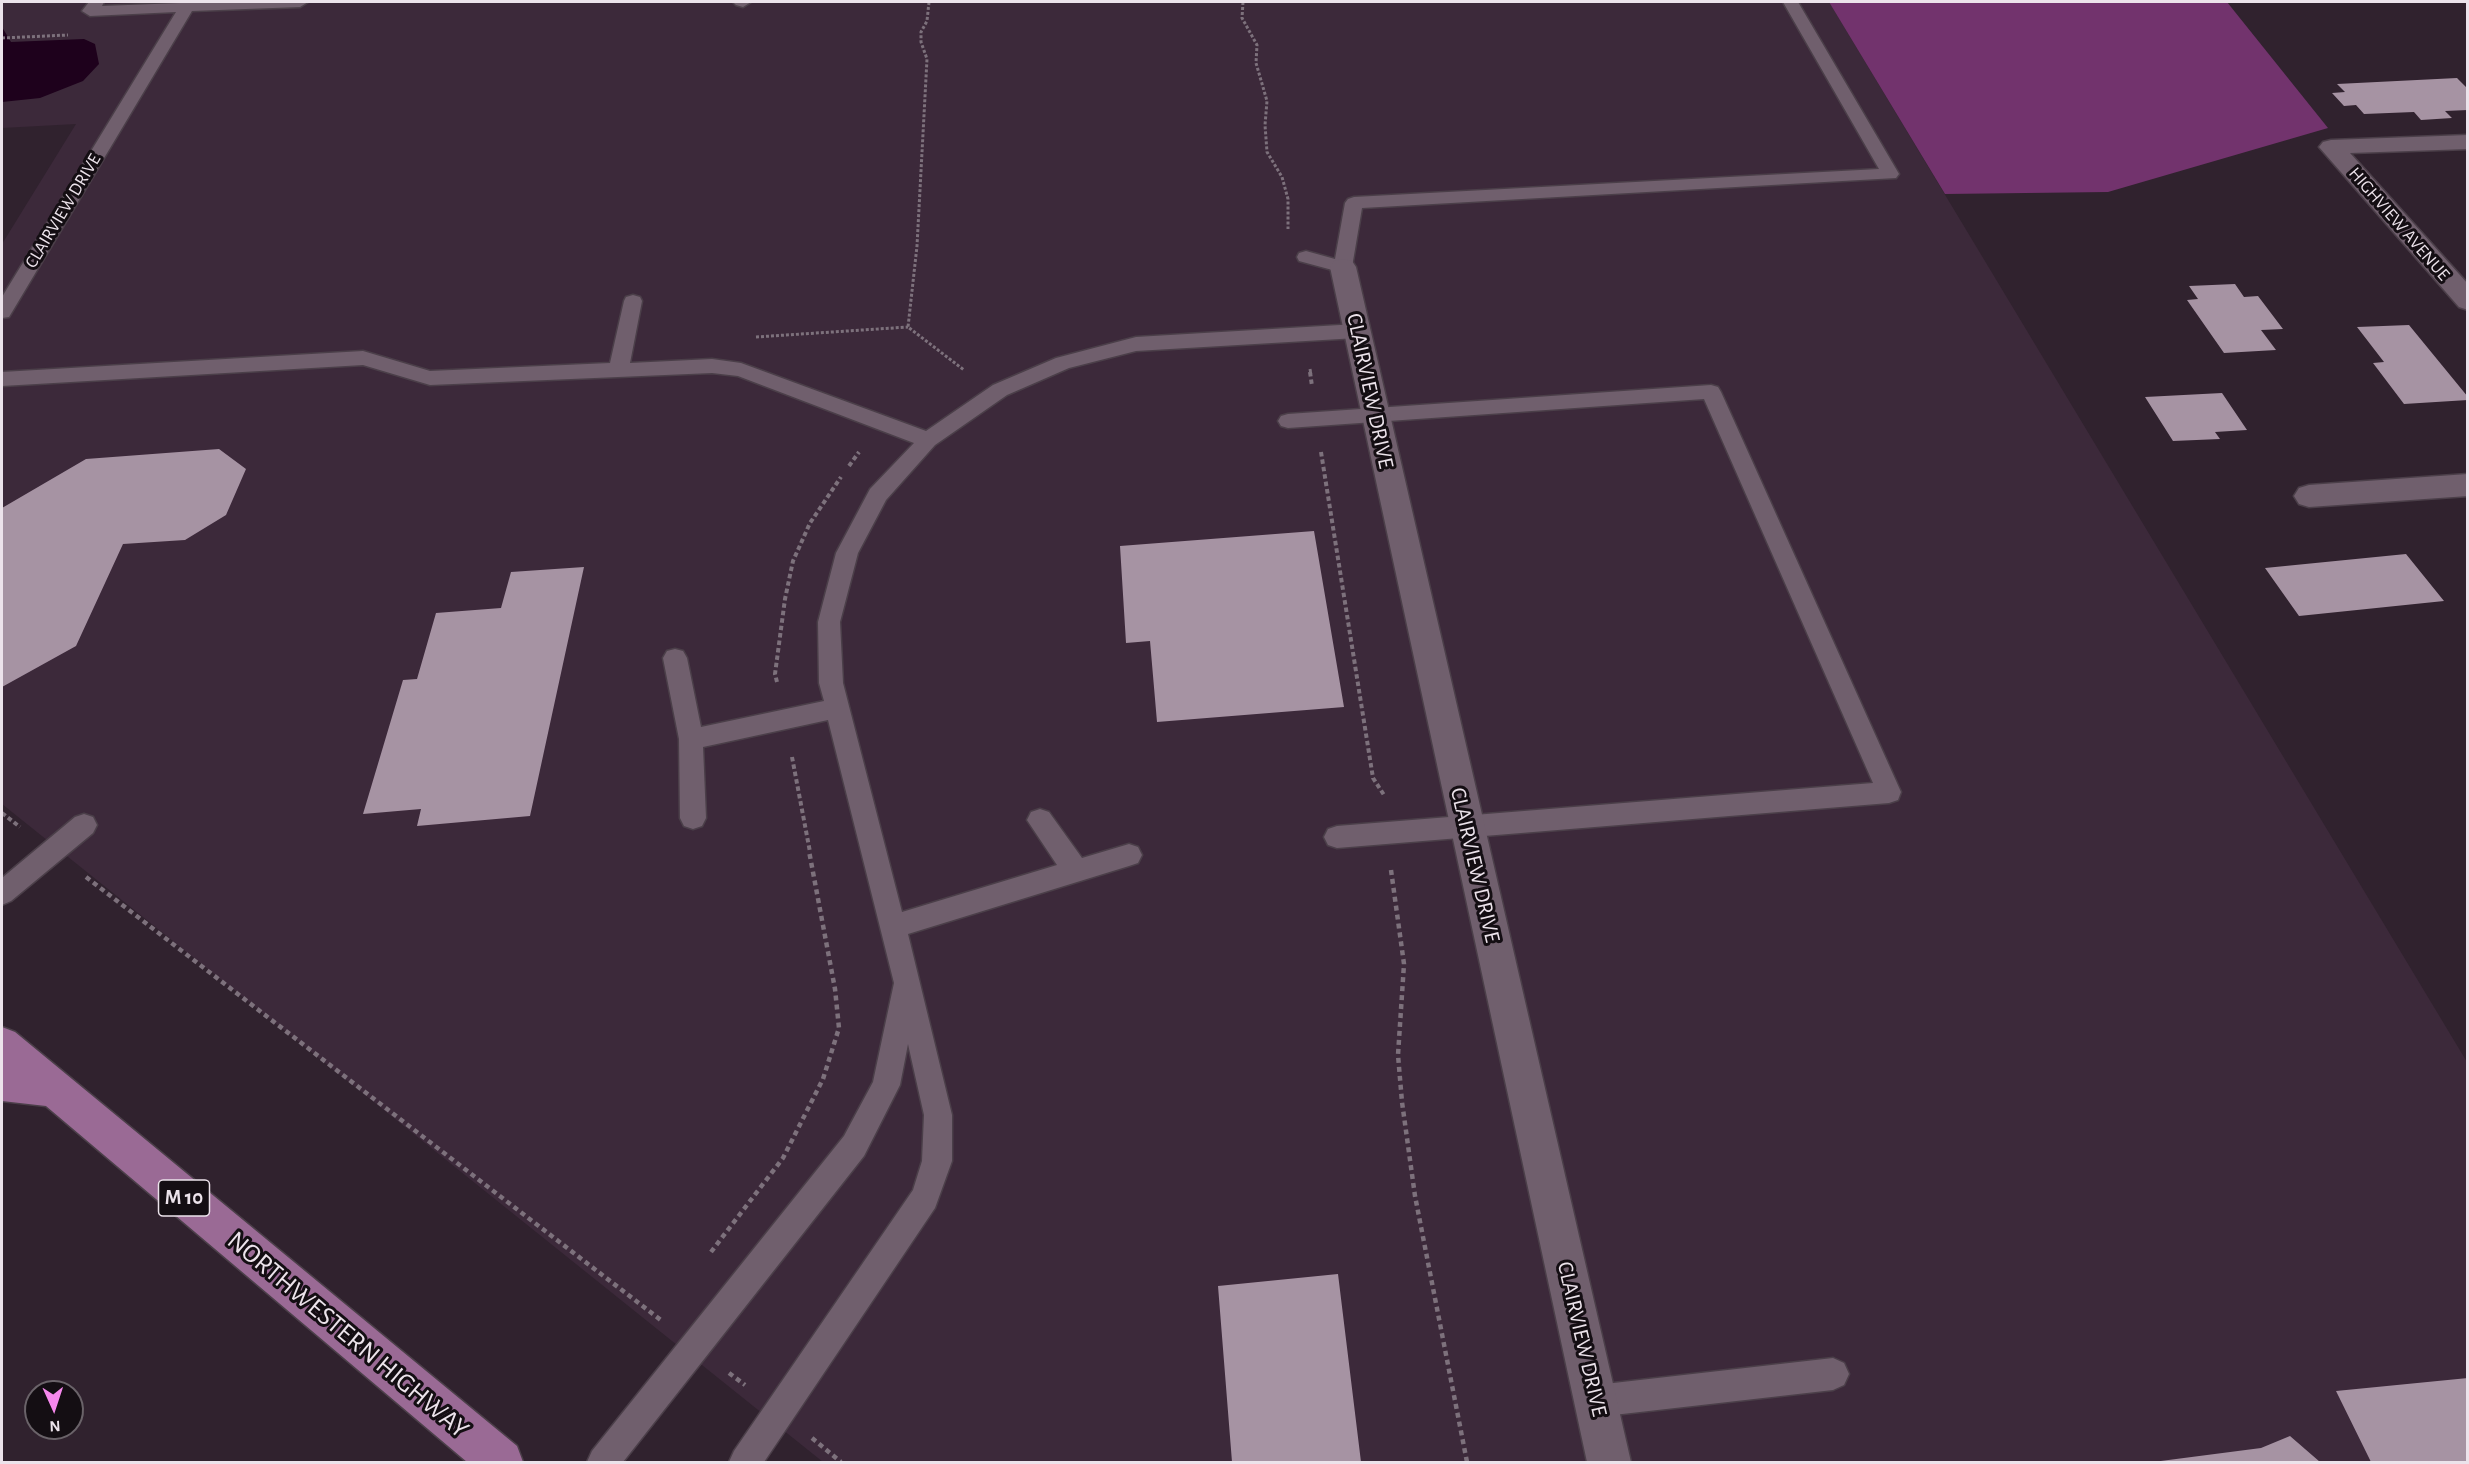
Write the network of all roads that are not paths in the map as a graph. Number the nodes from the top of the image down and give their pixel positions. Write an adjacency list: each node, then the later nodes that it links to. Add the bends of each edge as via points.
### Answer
1 (97, 2): 4 (lane, via 90,11)
2 (300, 2): 4 (lane)
3 (1790, 2): 7 (lane, via 1890,174 1354,203)
4 (187, 7): 10 (lane, CLAIRVIEW DRIVE)
5 (2468, 142): 8 (street, HIGHVIEW AVENUE, via 2331,147)
6 (1306, 257): 7 (lane)
7 (1343, 267): 11 (street, CLAIRVIEW DRIVE)
8 (2468, 301)
9 (633, 302): 12 (lane)
10 (2, 312)
11 (1357, 331): 14 (street, CLAIRVIEW DRIVE); 16 (lane, via 1136,344 1063,363 1000,390)
12 (619, 370): 13 (lane, via 430,378 363,358); 16 (lane, via 712,366 741,370)
13 (2, 379)
14 (1375, 416): 15 (lane); 25 (street, CLAIRVIEW DRIVE); 25 (lane, via 1711,392 1889,792)
15 (1288, 421)
16 (928, 440): 20 (lane, via 878,495 846,553 829,622 831,683)
17 (2468, 485): 18 (street)
18 (2309, 496)
19 (675, 658): 21 (lane)
20 (837, 708): 21 (lane); 30 (lane)
21 (692, 739): 22 (lane)
22 (693, 818)
23 (1040, 820): 28 (lane)
24 (84, 825): 29 (lane)
25 (1467, 826): 26 (lane); 36 (street, CLAIRVIEW DRIVE)
26 (1337, 837)
27 (1129, 855): 28 (lane)
28 (1076, 871): 30 (lane)
29 (2, 893)
30 (893, 927): 31 (lane)
31 (907, 981): 38 (lane, via 886,1085 855,1146); 39 (lane, via 938,1115 937,1161 925,1198)
32 (2, 1045): 34 (main road, NORTHWESTERN HIGHWAY / M 10)
33 (2, 1082): 34 (main road)
34 (53, 1088): 37 (main road, NORTHWESTERN HIGHWAY / M 10)
35 (1833, 1374): 36 (lane)
36 (1596, 1401): 40 (street, CLAIRVIEW DRIVE)
37 (501, 1462)
38 (603, 1462)
39 (745, 1462)
40 (1609, 1462)

